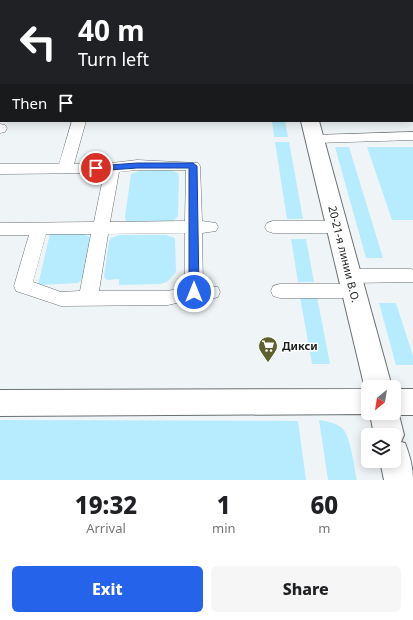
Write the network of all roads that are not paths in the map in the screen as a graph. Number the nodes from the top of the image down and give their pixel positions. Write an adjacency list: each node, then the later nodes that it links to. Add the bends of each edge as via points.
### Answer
1 (79, 122): 6 (lane)
2 (313, 130): 3 (lane); 10 (street, 20-21-я линии В.О.)
3 (413, 136)
4 (112, 168): 6 (lane); 7 (lane, via 137,165 193,166); 11 (lane)
5 (0, 169): 6 (lane)
6 (65, 169)
7 (194, 227): 8 (lane); 11 (lane); 17 (lane, via 202,292 168,298)
8 (210, 227)
9 (273, 227): 10 (lane)
10 (337, 227): 15 (street, 20-21-я линии В.О.)
11 (101, 228): 13 (lane); 17 (lane)
12 (0, 229): 13 (lane)
13 (39, 229): 17 (lane, via 23,286 62,299)
14 (411, 276): 15 (lane)
15 (352, 283): 16 (lane); 18 (street, 20-21-я линии В.О.)
16 (280, 291)
17 (88, 298)
18 (376, 380)
19 (361, 402): 22 (street)
20 (401, 402): 21 (street)
21 (413, 402)
22 (0, 403)
23 (397, 468): 24 (street)
24 (400, 480)

